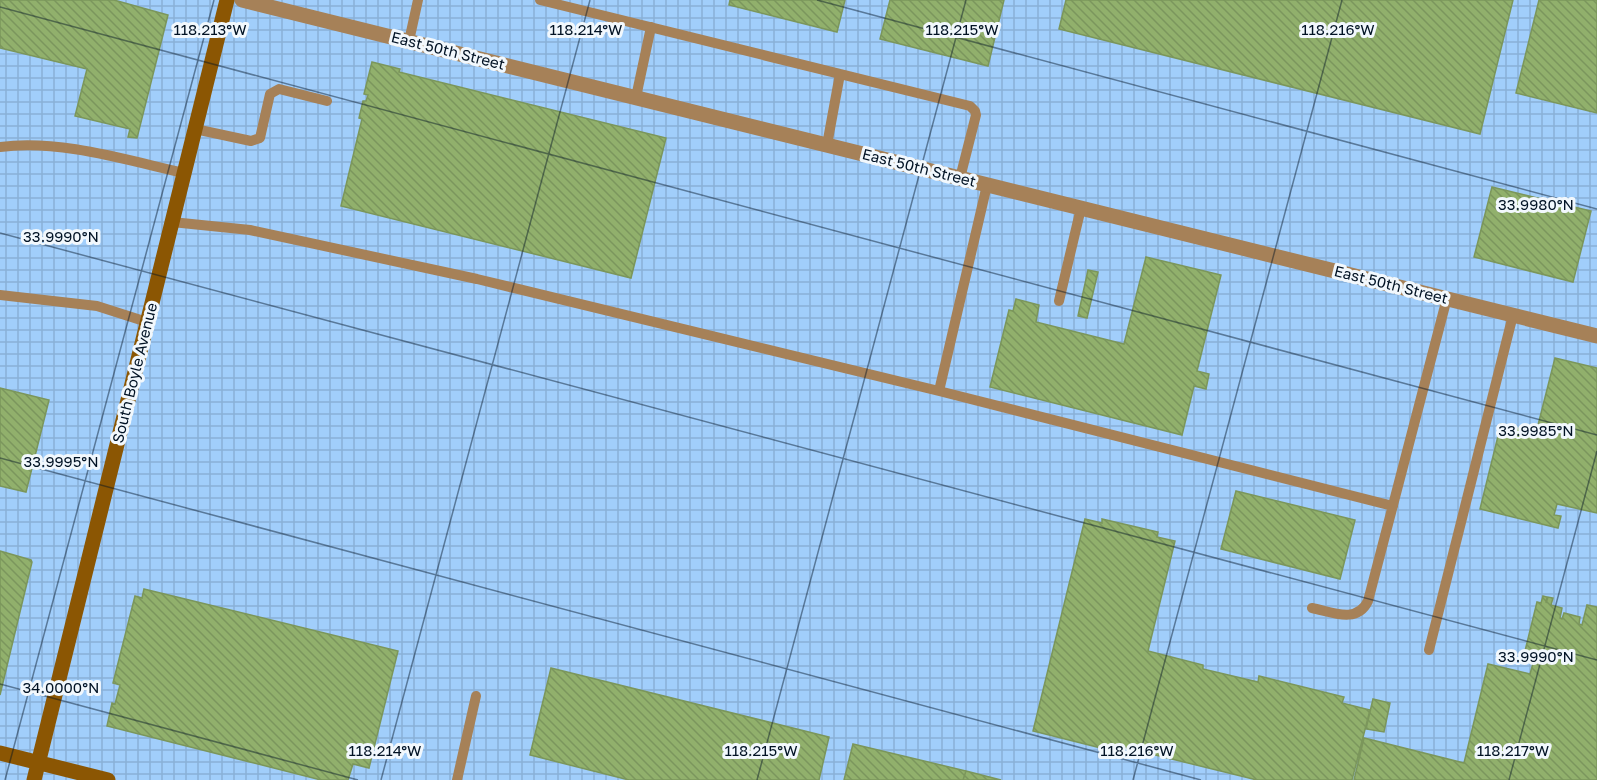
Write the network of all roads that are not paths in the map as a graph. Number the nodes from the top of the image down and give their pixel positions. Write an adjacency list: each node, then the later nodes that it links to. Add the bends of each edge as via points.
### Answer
1 (227, 0): 10 (main road, South Boyle Avenue)
2 (242, 0): 6 (street, East 50th Street)
3 (418, 0): 6 (lane)
4 (540, 0): 5 (lane)
5 (651, 27): 7 (lane); 8 (lane)
6 (409, 41): 8 (street, East 50th Street)
7 (840, 74): 11 (lane); 14 (lane, via 970,106 976,115)
8 (636, 97): 11 (street, East 50th Street)
9 (327, 101): 10 (lane, via 279,89 270,94 260,138 251,141)
10 (195, 129): 13 (main road, South Boyle Avenue)
11 (827, 145): 14 (street, East 50th Street)
12 (0, 147): 13 (lane, via 24,144 90,152)
13 (184, 173): 17 (main road, South Boyle Avenue)
14 (960, 178): 15 (street, East 50th Street)
15 (987, 185): 16 (street, East 50th Street); 24 (lane)
16 (1081, 208): 19 (street, East 50th Street); 20 (lane)
17 (172, 222): 22 (main road, South Boyle Avenue); 24 (lane, via 250,230 350,251)
18 (0, 295): 22 (lane, via 97,306)
19 (1447, 298): 21 (street, East 50th Street); 25 (lane)
20 (1059, 301)
21 (1513, 315): 23 (street, East 50th Street); 27 (lane)
22 (147, 322): 30 (main road, South Boyle Avenue)
23 (1597, 336)
24 (939, 391): 25 (lane)
25 (1393, 506): 26 (lane, via 1363,610 1353,616)
26 (1312, 608)
27 (1429, 650)
28 (476, 696): 33 (lane)
29 (0, 753): 30 (main road)
30 (38, 763): 31 (main road, South Boyle Avenue); 32 (main road)
31 (34, 780)
32 (108, 780)
33 (457, 780)

